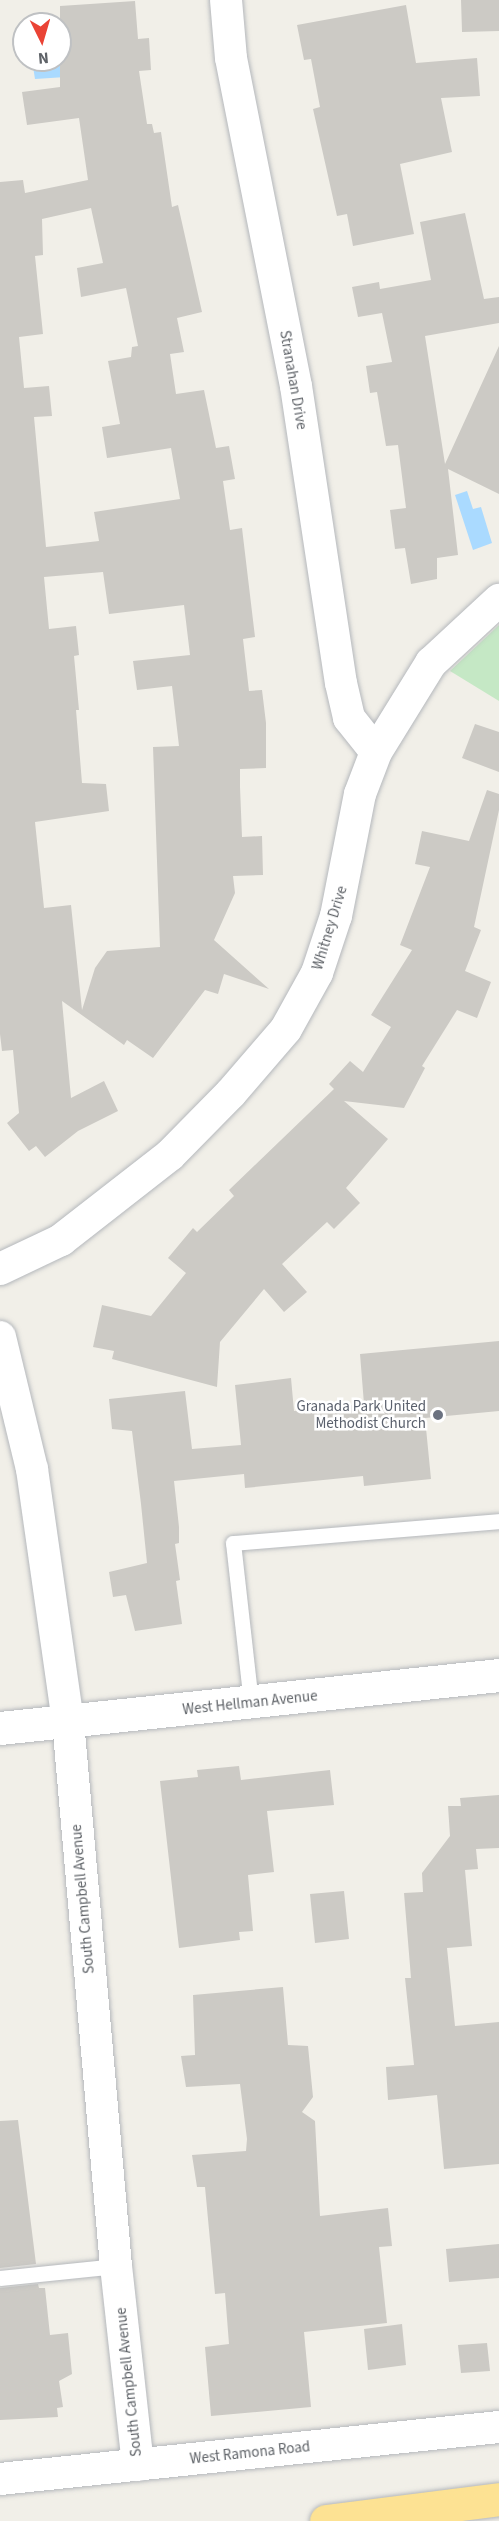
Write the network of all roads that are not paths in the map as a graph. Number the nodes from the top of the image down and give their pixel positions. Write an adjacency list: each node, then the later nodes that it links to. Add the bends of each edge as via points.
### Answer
1 (226, 0): 3 (street, Stranahan Drive, via 231,58 296,386 341,683 350,718)
2 (499, 600): 3 (street, Whitney Drive, via 431,663)
3 (376, 752): 4 (street, Whitney Drive, via 360,794 336,916 317,973 286,1029 170,1155 61,1240)
4 (0, 1269)
5 (0, 1337): 9 (street, South Campbell Avenue, via 32,1469)
6 (499, 1521): 8 (lane, via 233,1543)
7 (499, 1676): 8 (street, West Hellman Avenue)
8 (251, 1704): 9 (street, West Hellman Avenue)
9 (68, 1721): 10 (street, West Hellman Avenue); 11 (street, South Campbell Avenue)
10 (0, 1728)
11 (116, 2266): 12 (lane); 14 (street, South Campbell Avenue)
12 (0, 2278)
13 (499, 2427): 14 (street, West Ramona Road)
14 (138, 2465): 15 (street, West Ramona Road)
15 (0, 2479)
16 (499, 2499): 17 (highway)
17 (326, 2521)

